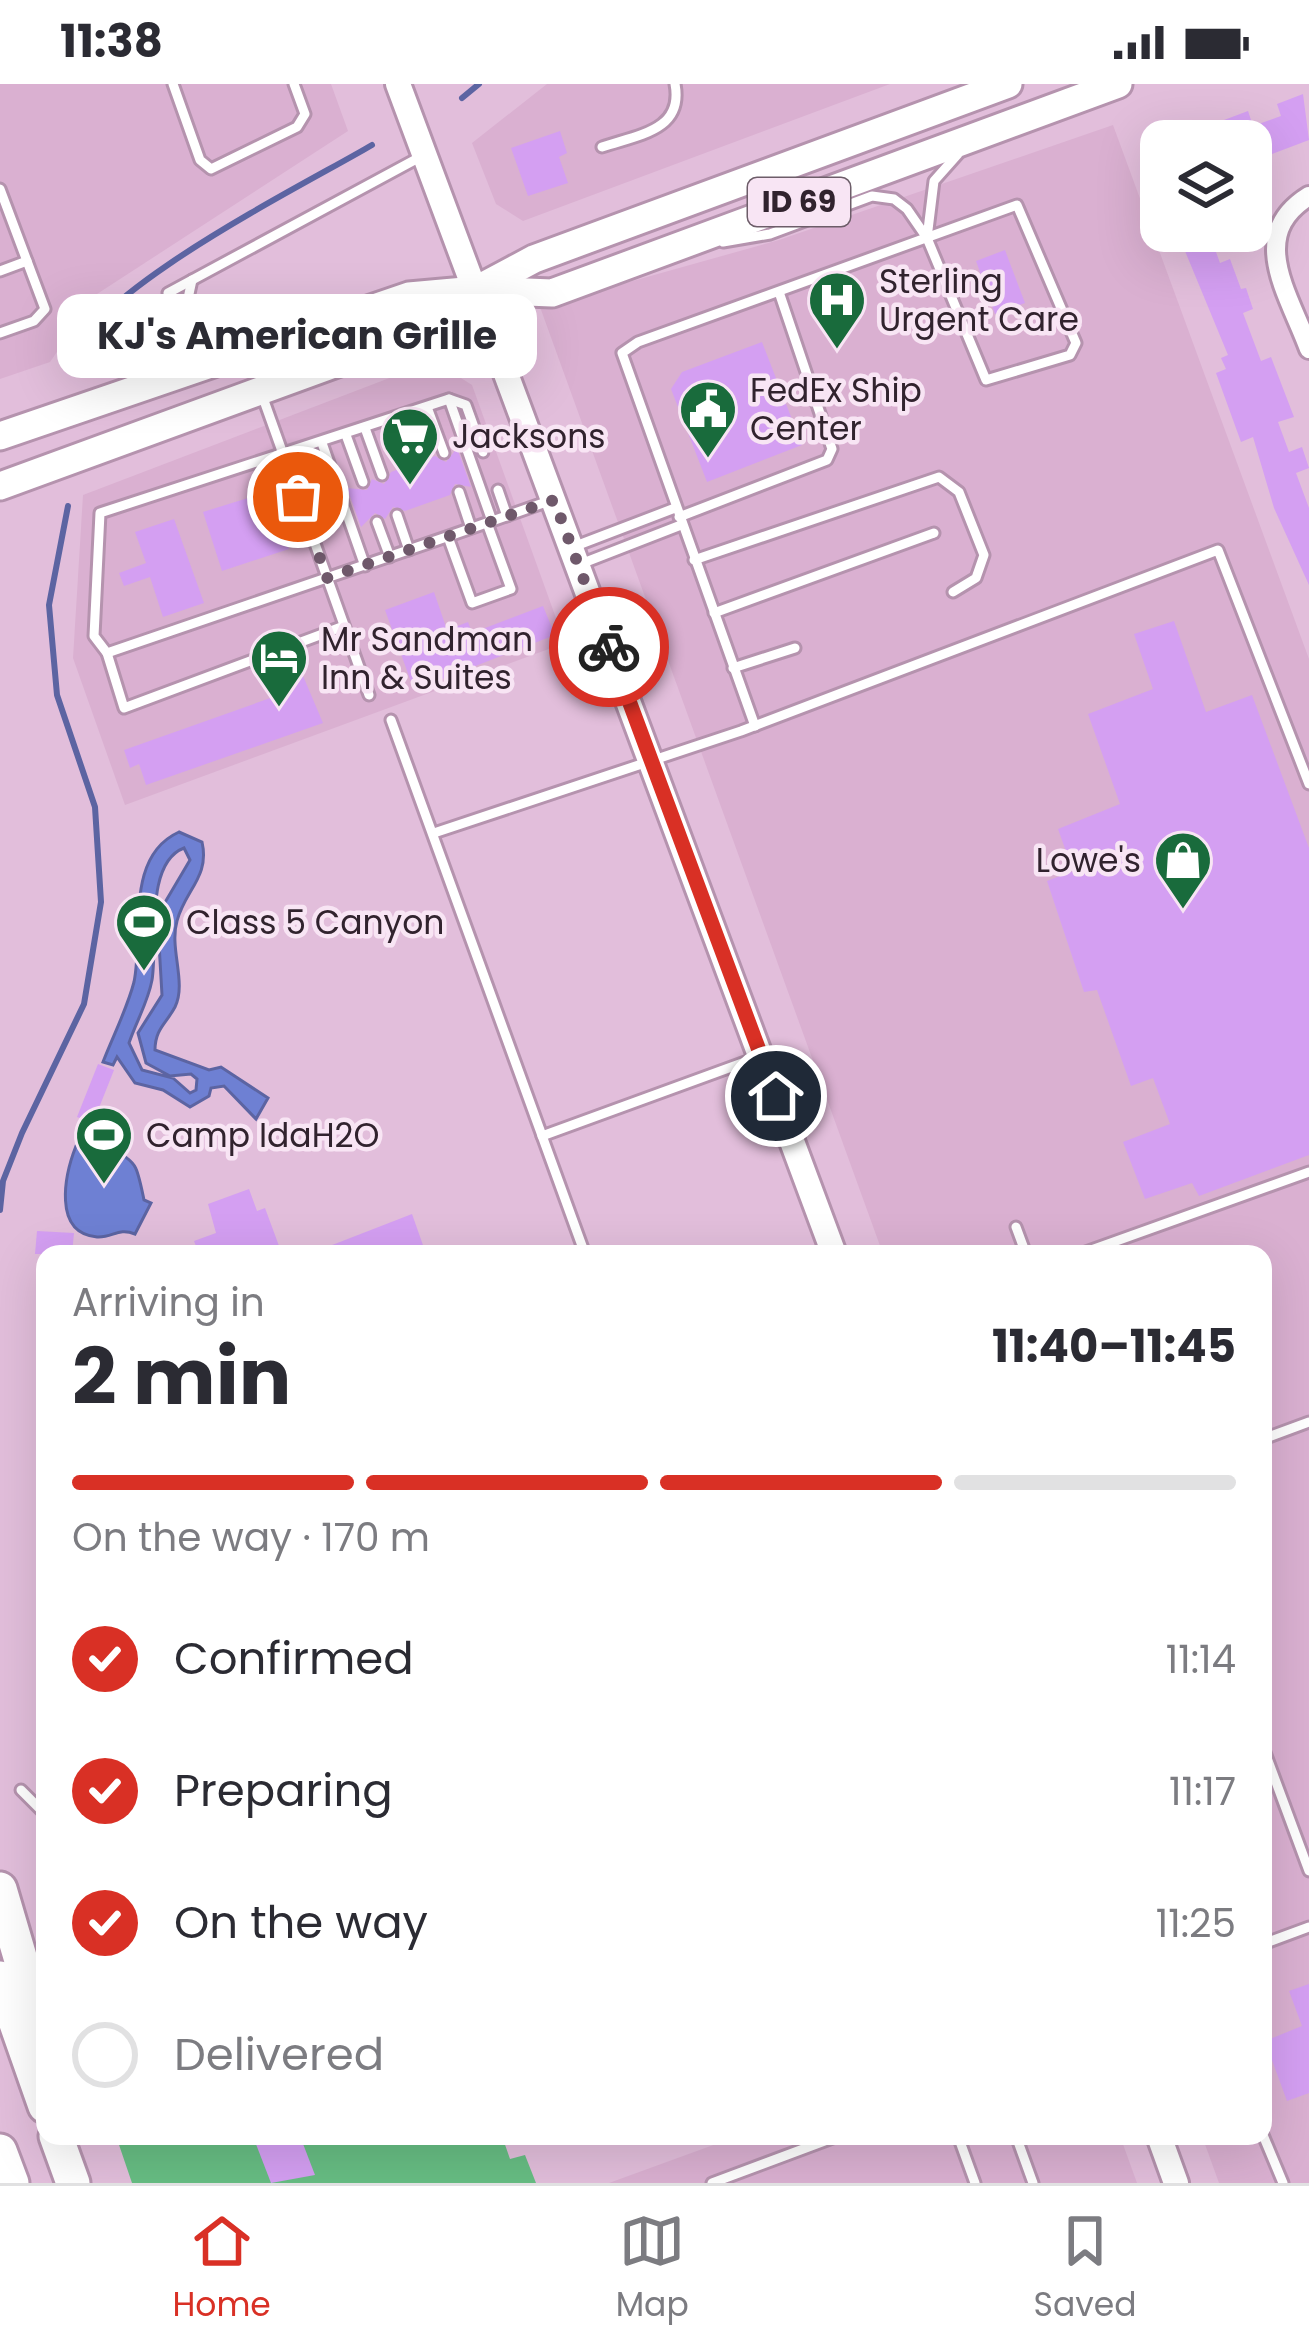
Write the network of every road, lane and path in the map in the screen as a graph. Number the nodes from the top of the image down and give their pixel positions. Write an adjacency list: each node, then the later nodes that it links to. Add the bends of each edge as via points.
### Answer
1 (172, 84): 2 (lane, via 200,160 211,169 297,128 305,114)
2 (294, 84)
3 (398, 84): 9 (street)
4 (675, 84): 8 (lane, via 676,111 666,125)
5 (1008, 84): 18 (main road, ID 69, via 534,259)
6 (1118, 84): 7 (main road, ID 69)
7 (976, 136): 13 (lane, via 934,181); 14 (main road, ID 69)
8 (602, 147)
9 (424, 154): 17 (lane); 18 (street)
10 (0, 189): 12 (lane)
11 (1309, 196): 22 (street, via 1279,220 1277,263)
12 (3, 207): 15 (lane)
13 (927, 238): 13 (lane, via 1017,205 1076,343 1070,355 986,380); 14 (lane, via 894,199 872,196 770,234); 19 (lane)
14 (664, 252): 18 (main road, ID 69, via 552,293)
15 (27, 261): 16 (lane); 21 (lane, via 45,309)
16 (0, 271)
17 (192, 280): 20 (lane); 23 (lane, via 187,303 160,333)
18 (476, 290): 23 (main road, ID 69, via 409,296); 24 (main road, ID 69, via 427,330); 39 (street)
19 (778, 292): 42 (lane, via 832,449 827,460); 42 (lane, via 622,353)
20 (168, 293)
21 (0, 333)
22 (1309, 349)
23 (164, 379): 29 (main road, ID 69)
24 (260, 388): 33 (lane); 36 (main road, ID 69)
25 (448, 399): 26 (lane); 31 (lane, via 466,405); 44 (lane)
26 (427, 407): 27 (lane); 32 (lane)
27 (365, 428): 28 (lane); 34 (lane)
28 (346, 435): 30 (lane); 35 (lane)
29 (0, 436)
30 (322, 443): 33 (lane); 52 (lane)
31 (483, 452)
32 (444, 453)
33 (284, 456): 53 (lane); 58 (lane, via 100,513 94,636)
34 (382, 475)
35 (363, 482)
36 (0, 486)
37 (498, 490): 41 (lane)
38 (459, 492): 45 (lane)
39 (554, 500): 41 (lane); 49 (street)
40 (397, 514): 48 (lane)
41 (507, 516): 44 (lane)
42 (678, 517): 49 (lane); 49 (lane); 51 (lane)
43 (377, 522): 50 (lane)
44 (490, 522): 45 (lane); 47 (lane, via 511,589 472,603)
45 (471, 529): 47 (lane)
46 (934, 533): 55 (lane)
47 (448, 537): 48 (lane)
48 (410, 550): 50 (lane)
49 (575, 556): 63 (street)
50 (389, 557): 52 (lane)
51 (694, 560): 54 (lane, via 939,477 958,492 984,555 976,578); 55 (lane)
52 (365, 566): 53 (lane)
53 (327, 578): 56 (lane); 58 (lane)
54 (952, 592)
55 (713, 613): 59 (lane)
56 (344, 626): 58 (lane, via 124,708); 60 (lane)
57 (795, 648): 59 (lane)
58 (107, 653)
59 (734, 668): 62 (lane)
60 (368, 695)
61 (391, 720): 65 (lane)
62 (754, 726): 63 (lane); 64 (lane, via 1218,550)
63 (651, 761): 65 (lane); 66 (street)
64 (1309, 784)
65 (434, 833): 67 (lane)
66 (761, 1056): 67 (lane); 71 (street)
67 (542, 1136): 70 (lane)
68 (1309, 1172): 73 (lane)
69 (1016, 1227): 72 (lane)
70 (582, 1245)
71 (831, 1245)
72 (1023, 1245)
73 (1105, 1245)
74 (1309, 1422): 75 (lane)
75 (1272, 1436)
76 (1272, 1771): 79 (lane)
77 (21, 1790): 78 (lane)
78 (36, 1805)
79 (1309, 1871)
80 (0, 1889): 84 (highway)
81 (1309, 1927): 82 (lane)
82 (1272, 1941)
83 (0, 1978): 85 (highway)
84 (36, 2011)
85 (36, 2080)
86 (59, 2145): 95 (highway)
87 (80, 2145): 96 (highway)
88 (814, 2145): 97 (lane)
89 (961, 2145): 98 (lane)
90 (1019, 2145): 99 (lane)
91 (1162, 2145): 100 (street)
92 (1267, 2145): 101 (lane)
93 (0, 2151): 94 (highway)
94 (12, 2183)
95 (73, 2183)
96 (94, 2183)
97 (712, 2183)
98 (975, 2183)
99 (1034, 2183)
100 (1176, 2183)
101 (1283, 2183)

